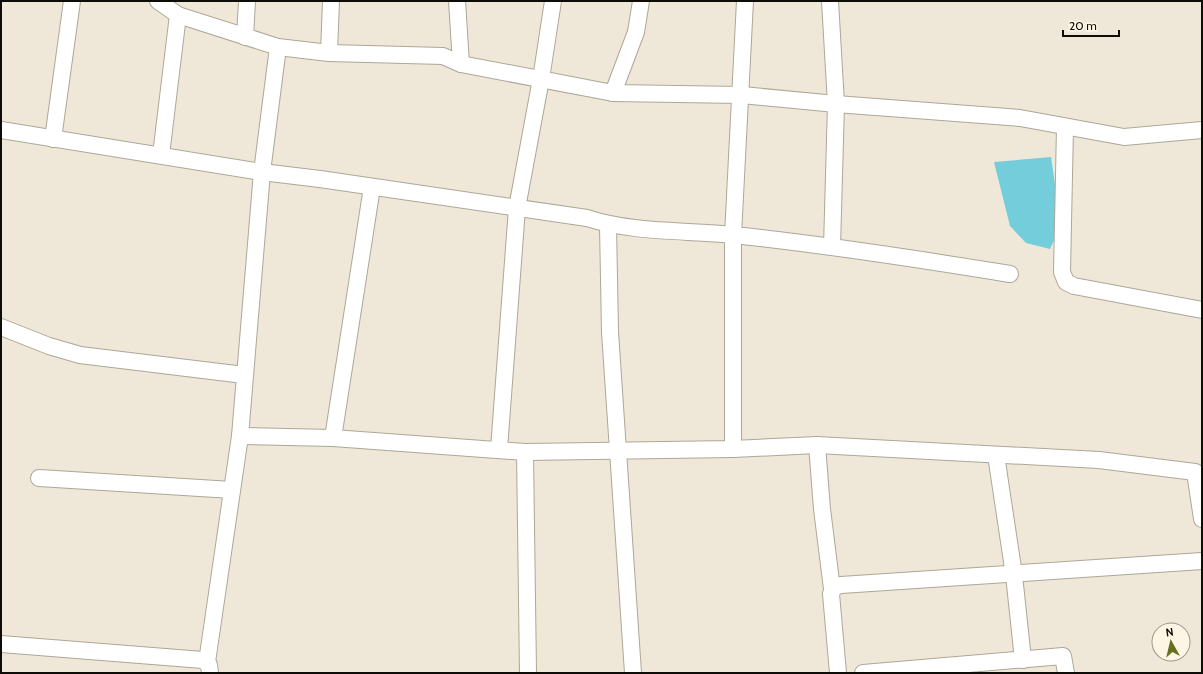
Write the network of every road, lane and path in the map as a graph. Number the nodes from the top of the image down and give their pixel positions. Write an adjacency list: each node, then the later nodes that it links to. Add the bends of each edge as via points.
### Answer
1 (72, 1): 22 (street)
2 (158, 1): 10 (street)
3 (247, 1): 11 (street)
4 (331, 1): 13 (street)
5 (457, 1): 14 (street)
6 (552, 1): 15 (street)
7 (640, 1): 16 (street, via 636,32)
8 (745, 1): 17 (street)
9 (830, 1): 18 (street)
10 (178, 15): 11 (street); 23 (street)
11 (245, 37): 12 (street)
12 (278, 46): 13 (street); 24 (street)
13 (329, 52): 14 (street, via 443,56)
14 (461, 64): 15 (street)
15 (540, 80): 16 (street); 26 (street)
16 (613, 93): 17 (street)
17 (742, 95): 18 (street); 28 (street)
18 (836, 104): 19 (street, via 1035,120); 29 (street)
19 (1065, 127): 21 (street, via 1124,137); 31 (street, via 1062,272 1066,282 1074,286)
20 (1, 130): 22 (street)
21 (1202, 130)
22 (53, 139): 23 (street)
23 (161, 155): 24 (street)
24 (262, 172): 25 (street); 33 (street)
25 (372, 187): 26 (street); 35 (street)
26 (517, 208): 27 (street, via 587,218); 37 (street)
27 (608, 225): 28 (street); 39 (street, via 610,332)
28 (733, 235): 29 (street); 38 (street)
29 (832, 247): 30 (street)
30 (1010, 274)
31 (1202, 310)
32 (1, 327): 33 (street, via 80,356)
33 (244, 375): 34 (street)
34 (240, 436): 35 (street); 43 (street)
35 (332, 438): 37 (street)
36 (817, 445): 38 (street); 41 (street); 47 (street)
37 (499, 449): 40 (street)
38 (733, 449): 39 (street)
39 (618, 450): 40 (street); 52 (street)
40 (525, 452): 51 (street)
41 (996, 455): 44 (street, via 1099,460 1194,472); 46 (street)
42 (39, 478): 43 (street)
43 (232, 490): 50 (street)
44 (1202, 519)
45 (1202, 561): 46 (street)
46 (1014, 575): 47 (street, via 841,585); 49 (street)
47 (832, 589): 53 (street)
48 (1, 644): 50 (street, via 191,659)
49 (1023, 660): 54 (street); 55 (street, via 1064,656)
50 (208, 667)
51 (528, 673)
52 (633, 673)
53 (838, 673)
54 (863, 673)
55 (1066, 673)

